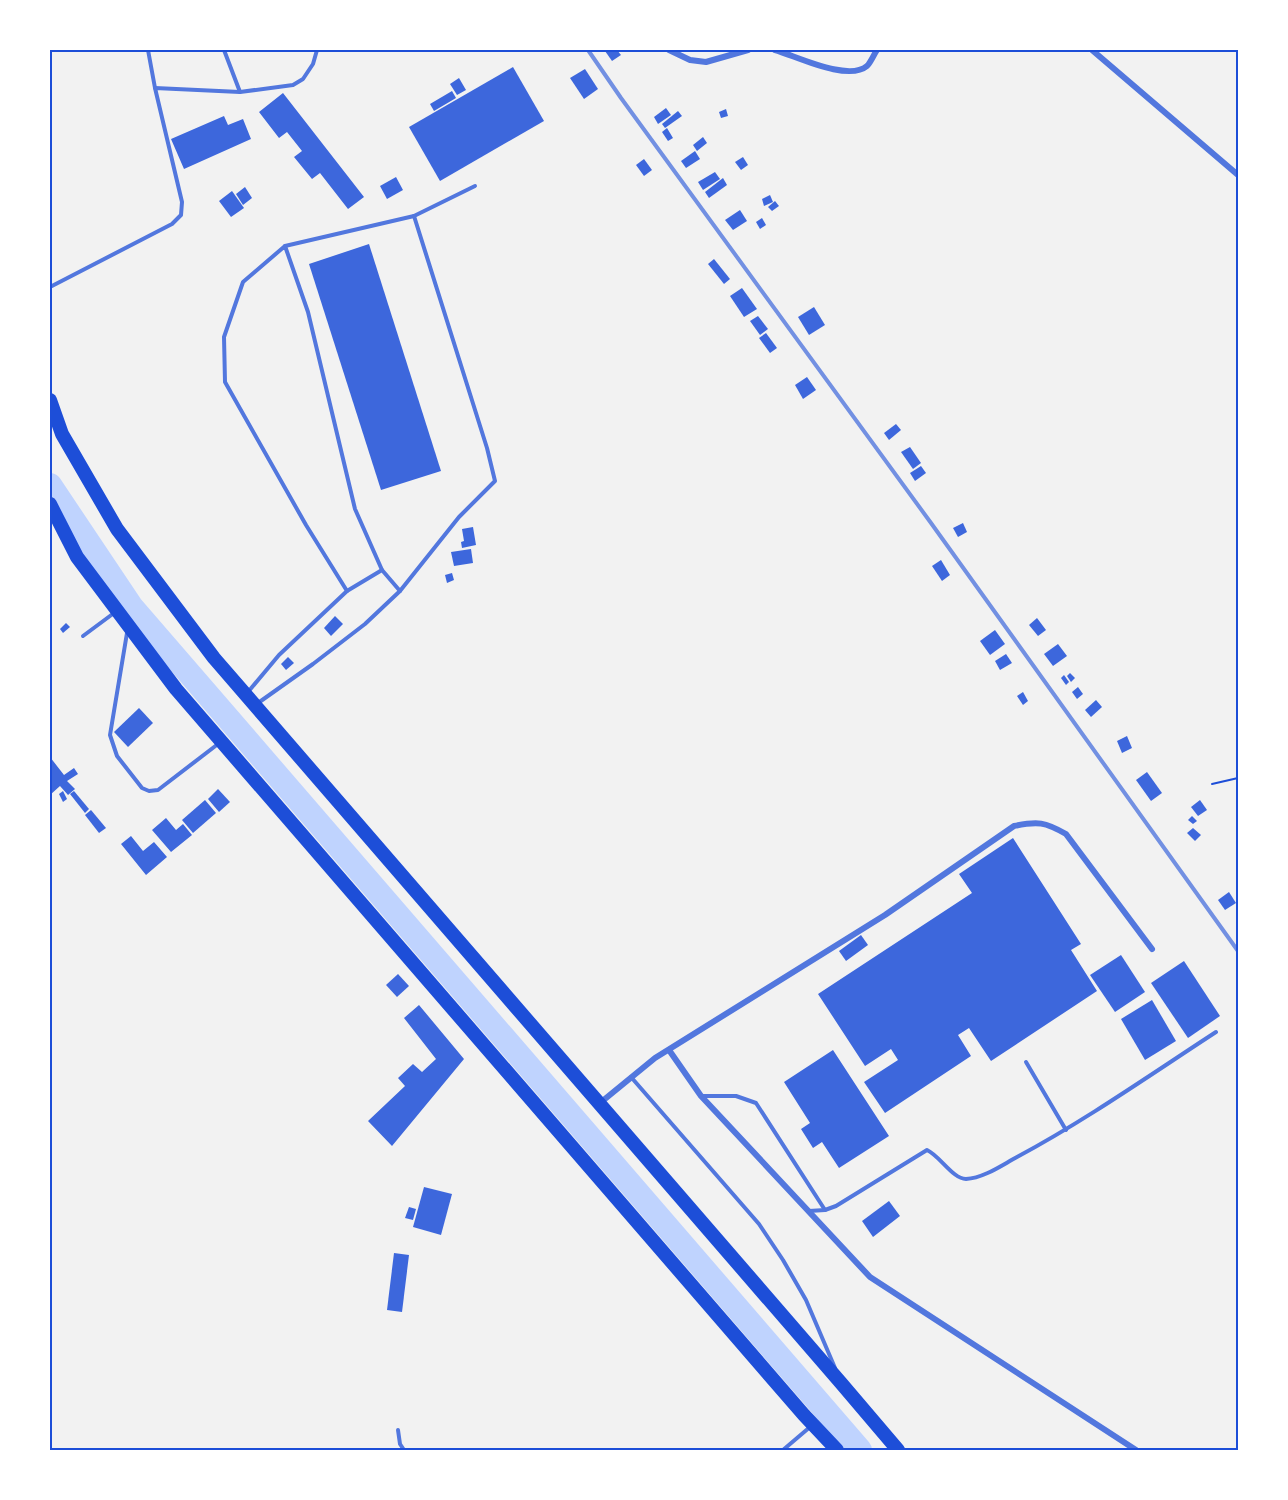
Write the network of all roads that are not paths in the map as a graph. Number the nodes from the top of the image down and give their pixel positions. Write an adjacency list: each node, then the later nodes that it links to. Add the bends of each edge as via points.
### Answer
1 (148, 50): 9 (lane)
2 (224, 50): 10 (lane)
3 (317, 50): 10 (lane, via 303,79 293,85)
4 (669, 50): 5 (street, via 690,60 706,62)
5 (748, 50)
6 (775, 50): 7 (street, via 851,72 866,66)
7 (877, 50)
8 (1092, 50): 11 (street)
9 (154, 88): 10 (lane); 15 (lane, via 182,202 181,214 172,224)
10 (240, 92)
11 (1239, 175)
12 (475, 186): 13 (lane)
13 (414, 216): 14 (lane); 20 (lane, via 495,481 459,517)
14 (285, 246): 18 (lane, via 308,312 355,510); 19 (lane, via 243,282 224,337 225,382)
15 (50, 287)
16 (50, 400): 24 (highway, via 62,434 117,529 214,658)
17 (50, 504): 21 (highway, via 77,557)
18 (382, 570): 19 (lane); 20 (lane)
19 (347, 591): 24 (lane, via 279,655)
20 (400, 591): 25 (lane, via 349,637)
21 (117, 610): 22 (highway); 23 (lane)
22 (129, 626): 26 (highway); 26 (lane, via 110,735 117,756 142,788 158,790)
23 (83, 636)
24 (246, 694): 25 (highway)
25 (255, 705): 33 (highway)
26 (221, 741): 38 (highway)
27 (1152, 949): 29 (street, via 1066,834 1049,824 1014,826 885,915)
28 (1216, 1032): 34 (lane)
29 (669, 1050): 31 (street); 32 (street)
30 (1026, 1062): 34 (lane)
31 (630, 1076): 33 (street); 37 (lane, via 759,1224 806,1300)
32 (701, 1096): 35 (lane, via 736,1096 756,1103); 36 (street)
33 (600, 1103): 37 (highway)
34 (1066, 1130): 35 (lane, via 986,1173 967,1179 957,1178 936,1154 927,1150)
35 (825, 1210): 36 (lane)
36 (808, 1211): 44 (street, via 870,1277)
37 (841, 1383): 43 (highway)
38 (813, 1425): 41 (lane); 42 (highway)
39 (398, 1430): 40 (lane)
40 (404, 1450)
41 (783, 1450)
42 (837, 1450)
43 (898, 1450)
44 (1136, 1450)

